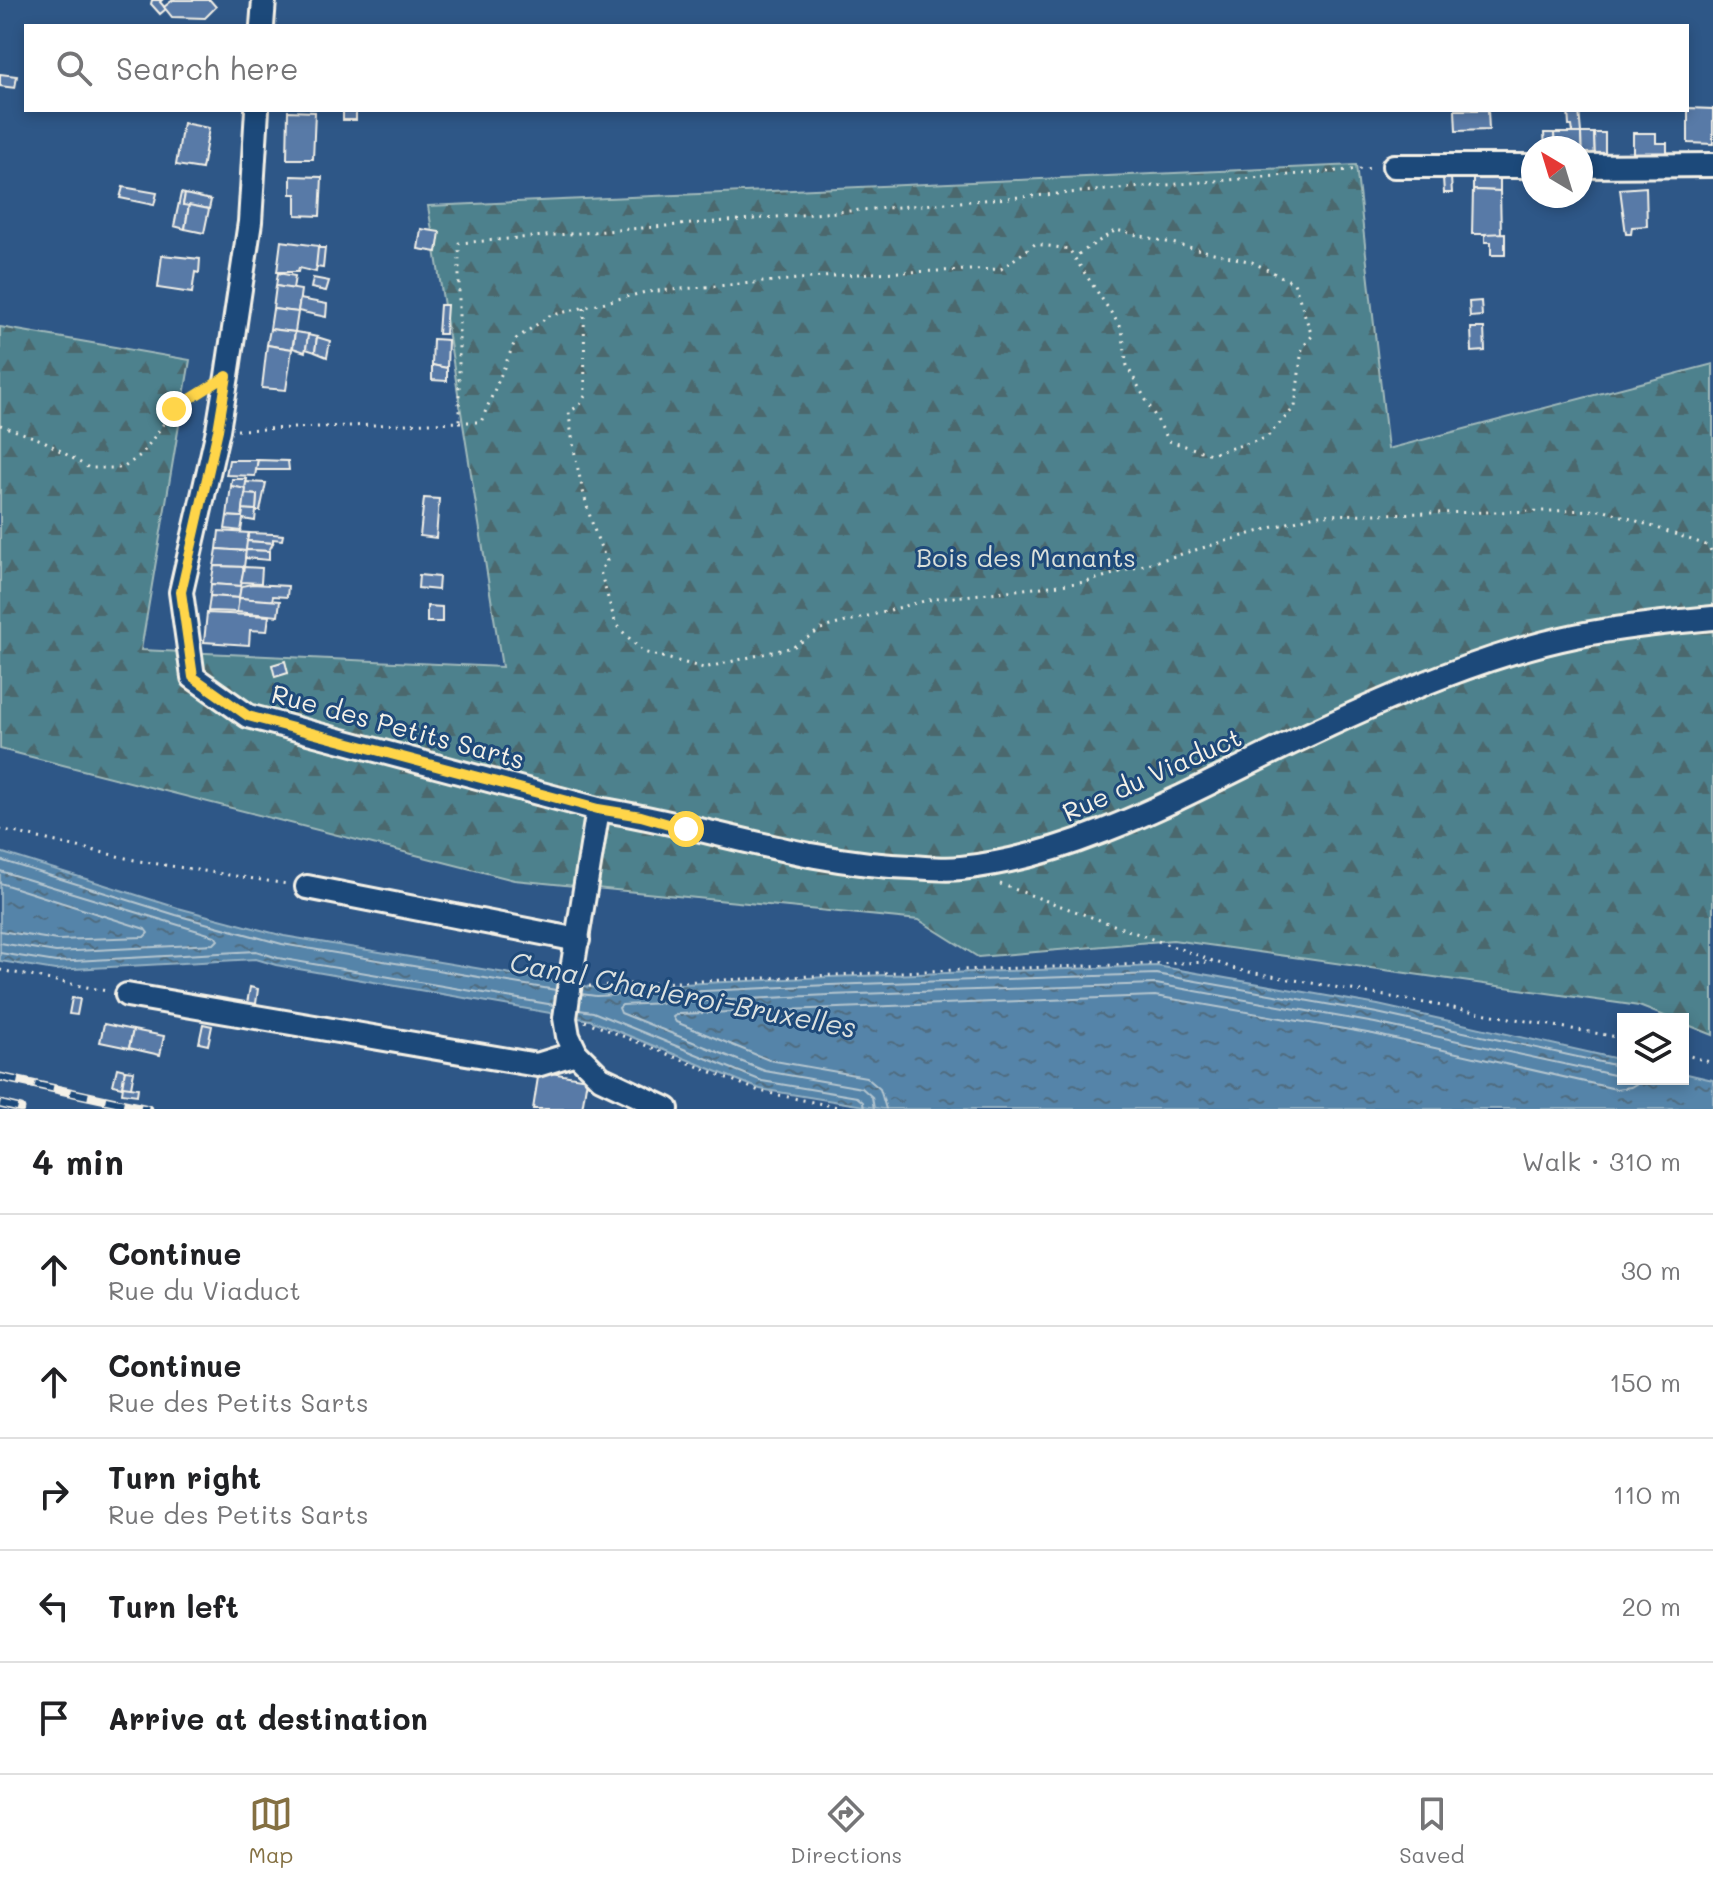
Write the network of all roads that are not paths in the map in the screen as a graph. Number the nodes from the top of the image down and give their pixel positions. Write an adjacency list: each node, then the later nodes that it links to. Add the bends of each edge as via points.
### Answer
1 (264, 0): 2 (street)
2 (262, 24)
3 (257, 112): 9 (street, Rue des Petits Sarts, via 250,222 227,376 181,592 193,677 248,716)
4 (1713, 165): 7 (street)
5 (1394, 166): 6 (street)
6 (1521, 166)
7 (1593, 166)
8 (1713, 618): 9 (street, Rue du Viaduct, via 1574,636 1478,665 1318,730 1133,818 1013,860 958,869 853,863)
9 (598, 809): 11 (street)
10 (307, 887): 11 (street)
11 (578, 940): 13 (street, via 565,1018)
12 (127, 995): 13 (street, via 537,1065)
13 (576, 1053): 14 (street, via 601,1078)
14 (667, 1109)

